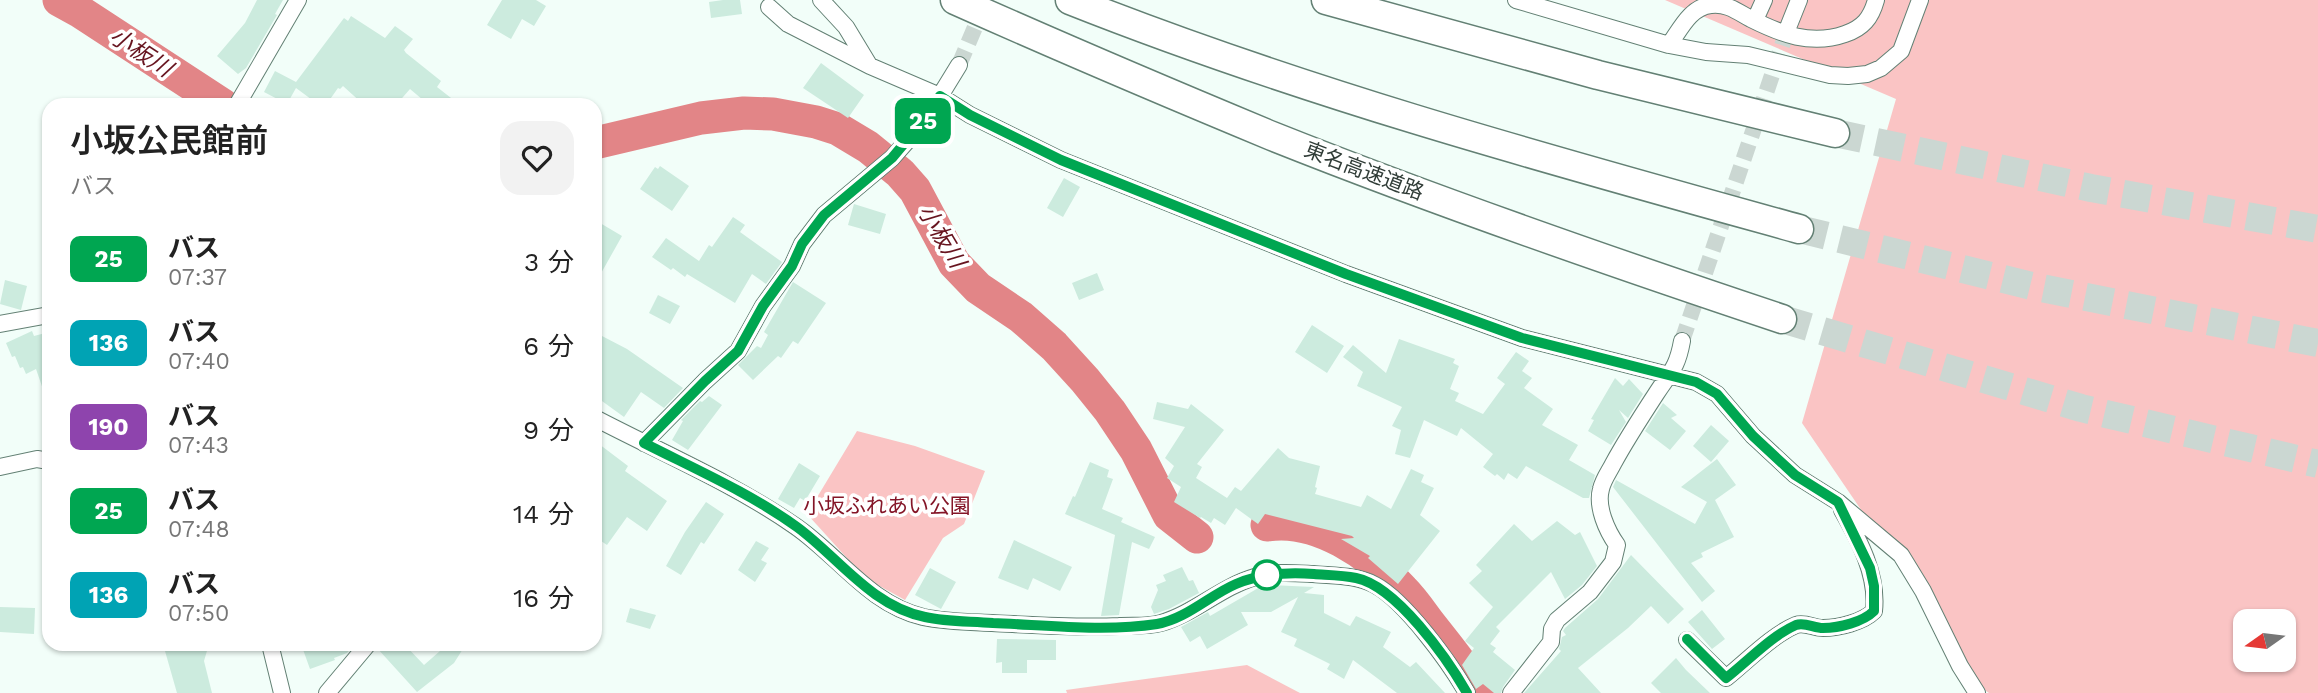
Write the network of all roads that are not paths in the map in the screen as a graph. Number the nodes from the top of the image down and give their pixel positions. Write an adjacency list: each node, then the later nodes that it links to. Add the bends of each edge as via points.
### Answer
1 (298, 0): 18 (street)
2 (821, 0): 16 (street, via 846,27)
3 (955, 0): 22 (highway, 東名高速道路, via 1370,174)
4 (1070, 0): 20 (highway, via 1247,65 1436,125)
5 (1326, 0): 19 (highway, via 1598,75)
6 (1516, 0): 14 (street)
7 (1764, 0): 12 (street)
8 (1799, 0): 13 (street)
9 (1875, 0): 12 (street, via 1869,20 1832,38 1808,40)
10 (1920, 0): 14 (street, via 1901,51 1867,74 1830,75 1748,55)
11 (769, 7): 16 (street, via 788,24)
12 (1755, 20): 14 (street, via 1734,8 1710,5 1689,16)
13 (1789, 25)
14 (1669, 46)
15 (959, 65): 17 (street)
16 (870, 66): 17 (street)
17 (940, 96): 25 (street, via 1061,160 1346,274 1522,338); 27 (street, via 892,158 824,215 738,351)
18 (241, 98)
19 (1835, 133)
20 (1799, 229)
21 (42, 316): 23 (street)
22 (1782, 320)
23 (0, 324)
24 (1682, 341): 25 (street)
25 (1670, 376): 30 (street, via 1696,382 1717,394 1772,456); 37 (street, via 1630,434 1601,489 1606,526 1617,545 1613,562 1590,592 1557,620 1551,642)
26 (602, 422): 27 (street)
27 (644, 443): 36 (street, via 796,527 866,588 891,605 922,617 1043,626 1158,624 1259,576 1292,572 1356,578 1392,597 1454,670)
28 (42, 460): 29 (street)
29 (0, 467)
30 (1838, 502): 31 (street, via 1870,568 1875,600 1868,617 1823,628 1800,624 1783,632 1726,678); 38 (street, via 1901,555)
31 (1687, 639)
32 (272, 651): 34 (street)
33 (362, 651): 35 (street)
34 (282, 693)
35 (327, 693)
36 (1467, 693)
37 (1511, 693)
38 (1977, 693)

